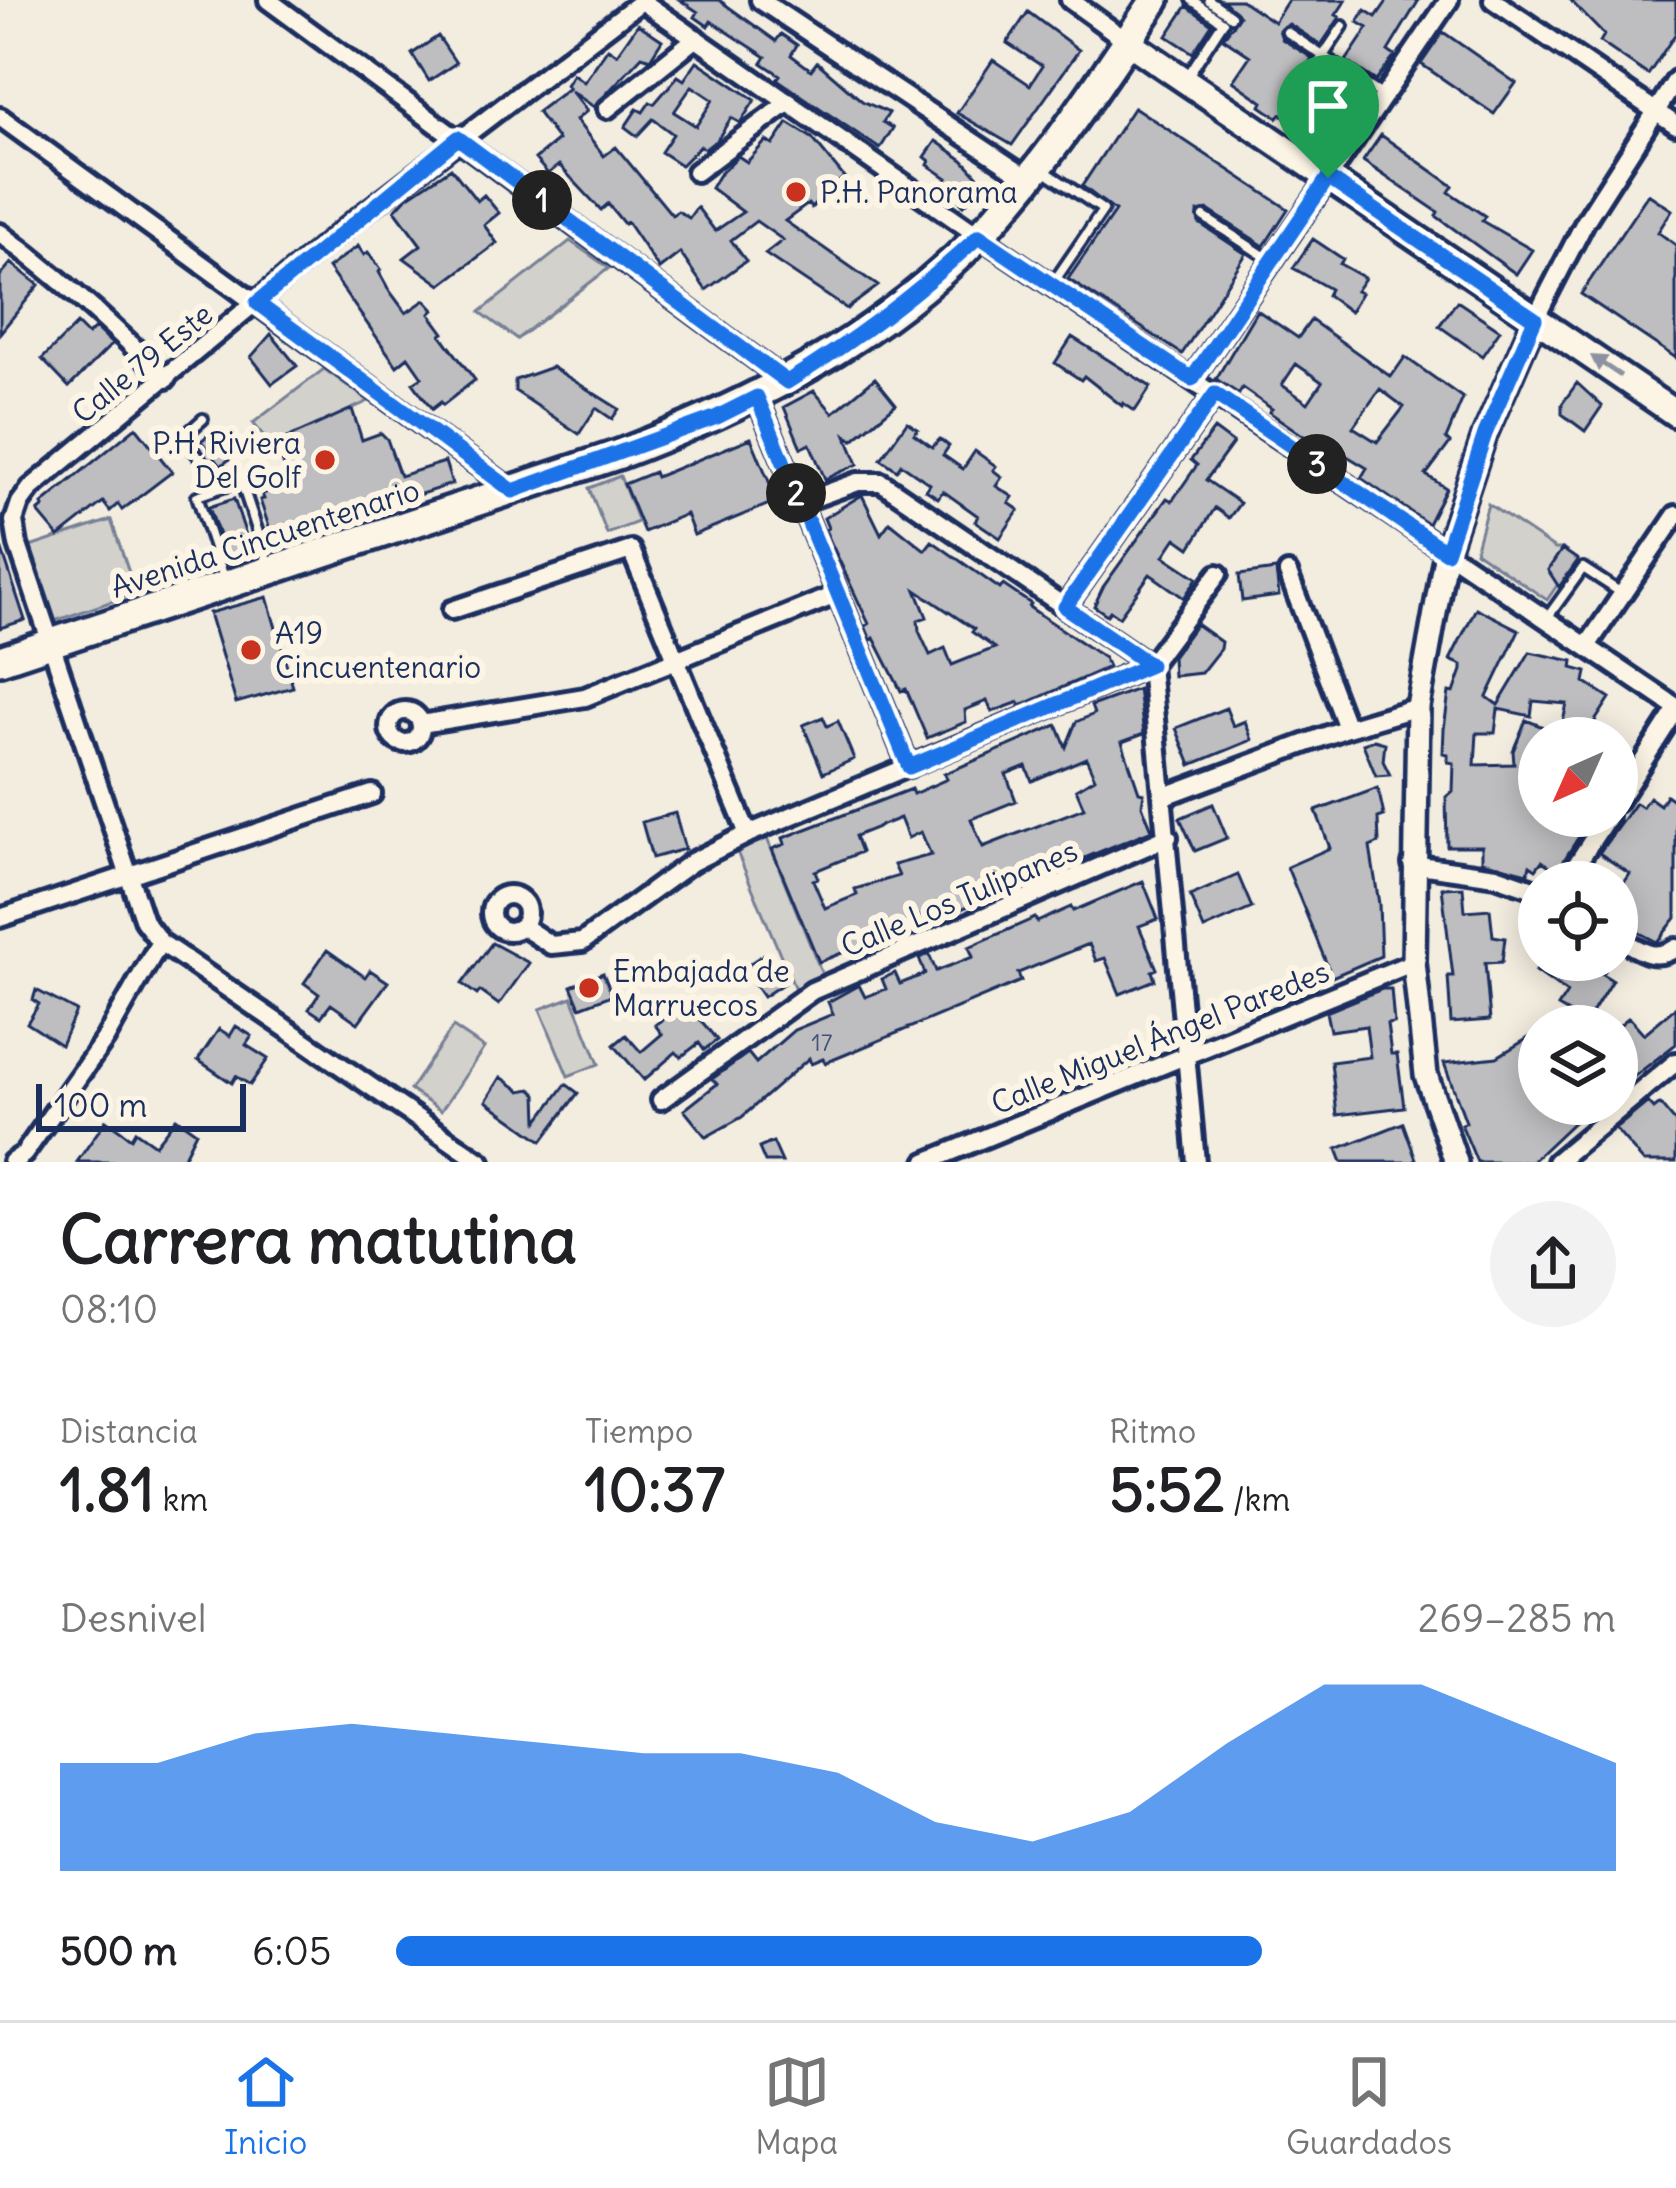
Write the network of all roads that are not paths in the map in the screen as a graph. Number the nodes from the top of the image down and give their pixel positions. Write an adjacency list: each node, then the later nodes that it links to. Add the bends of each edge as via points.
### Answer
1 (268, 0): 25 (street)
2 (642, 0): 13 (street); 25 (street, Calle 79 Este)
3 (760, 0): 27 (street)
4 (1070, 0): 14 (street)
5 (1155, 0): 14 (main road, Avenida Cincuentenario)
6 (1192, 0): 17 (lane, via 1223,22)
7 (1209, 0): 10 (lane)
8 (1450, 0): 19 (street)
9 (1493, 0): 22 (street)
10 (1231, 16)
11 (1343, 26): 15 (lane)
12 (1286, 32): 15 (lane)
13 (696, 38): 20 (street); 21 (street)
14 (1127, 41): 17 (main road); 27 (main road, Avenida Cincuentenario)
15 (1323, 56): 18 (lane); 19 (lane)
16 (1676, 80): 22 (street)
17 (1185, 81): 28 (main road)
18 (1304, 85)
19 (1384, 97): 28 (street)
20 (789, 103): 26 (street); 30 (street)
21 (608, 109)
22 (1654, 111): 24 (street); 35 (street)
23 (0, 117): 34 (street)
24 (1676, 125)
25 (458, 138): 34 (street, Calle 79 Este); 38 (street)
26 (696, 172)
27 (1034, 173): 30 (main road, Avenida Cincuentenario); 33 (lane, via 1103,210)
28 (1328, 178): 32 (street); 35 (main road)
29 (1204, 217): 32 (lane)
30 (979, 236): 33 (street); 38 (main road, Avenida Cincuentenario, via 904,304)
31 (3, 241): 36 (street, via 100,311)
32 (1272, 261): 37 (street)
33 (1052, 284): 37 (street)
34 (257, 303): 36 (street, Calle 79 Este); 44 (street)
35 (1535, 319): 41 (main road, one-way to 35); 47 (street)
36 (166, 379): 57 (street, Calle 79 Este, via 20,503 18,545)
37 (1192, 379): 39 (street)
38 (787, 382): 40 (main road, Avenida Cincuentenario)
39 (1215, 394): 47 (street); 54 (street)
40 (757, 397): 44 (main road, Avenida Cincuentenario); 45 (street)
41 (1676, 414)
42 (202, 419): 43 (lane, via 183,436)
43 (223, 487): 48 (lane, via 241,482); 51 (lane, via 197,496)
44 (513, 491): 48 (main road, Avenida Cincuentenario)
45 (800, 503): 53 (street); 54 (street, via 881,482)
46 (1676, 515): 52 (street)
47 (1446, 552): 56 (street); 62 (street)
48 (270, 571): 51 (main road, Avenida Cincuentenario)
49 (1288, 573): 65 (street)
50 (1218, 574): 61 (street)
51 (226, 585): 57 (main road, Avenida Cincuentenario)
52 (1622, 593): 56 (lane, via 1583,568); 58 (street)
53 (838, 594): 60 (street); 66 (street)
54 (1065, 607): 61 (street)
55 (452, 610): 60 (street, via 631,550)
56 (1546, 619): 58 (street)
57 (49, 644): 59 (main road, Avenida Cincuentenario); 73 (street)
58 (1587, 646): 63 (street)
59 (0, 660)
60 (674, 661): 64 (street, via 585,697); 70 (street)
61 (1150, 665): 66 (street); 69 (street)
62 (1418, 707): 65 (street); 72 (street)
63 (1676, 708): 67 (street)
64 (421, 724)
65 (1347, 728): 69 (street)
66 (909, 767): 70 (street)
67 (1638, 769)
68 (372, 794): 73 (street)
69 (1165, 796): 71 (street)
70 (748, 834): 76 (street, via 692,862 582,941 551,945)
71 (1168, 837): 81 (street); 83 (street, Calle Los Tulipanes, via 812,991)
72 (1412, 864): 74 (street); 80 (street)
73 (127, 876): 75 (street); 77 (street)
74 (1518, 884)
75 (0, 917)
76 (522, 926)
77 (160, 942): 84 (street, via 105,1039); 85 (street)
78 (1676, 948): 79 (street, via 1664,956)
79 (1638, 949)
80 (1414, 962): 81 (street, Calle Miguel Ángel Paredes); 88 (street, via 1426,1075)
81 (1187, 1055): 86 (street, Calle Miguel Ángel Paredes); 87 (street)
82 (1676, 1062): 89 (street)
83 (661, 1100)
84 (12, 1162)
85 (481, 1162)
86 (926, 1162)
87 (1196, 1162)
88 (1456, 1162)
89 (1556, 1162)

